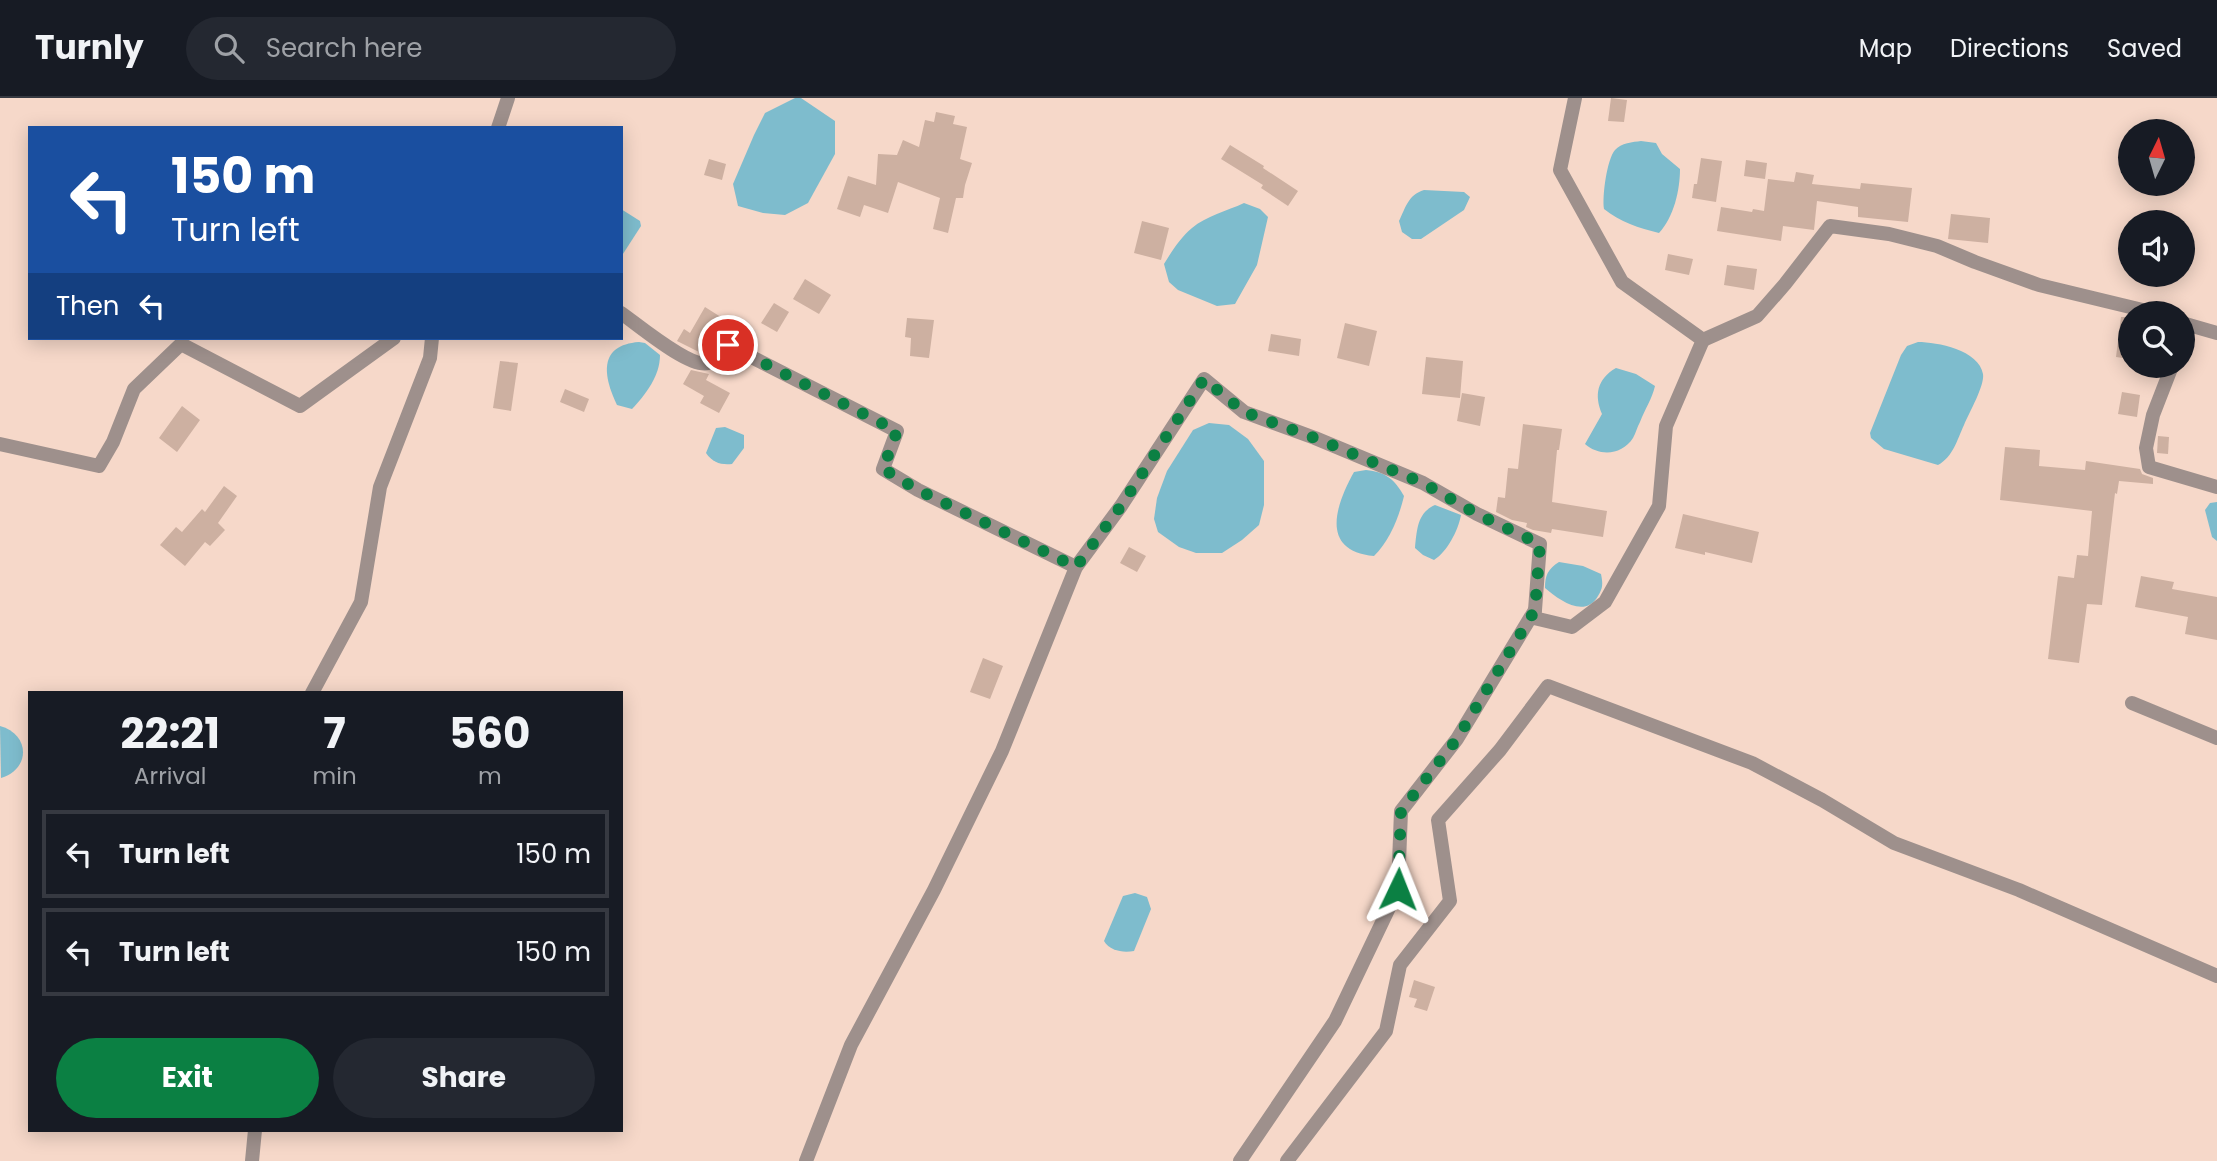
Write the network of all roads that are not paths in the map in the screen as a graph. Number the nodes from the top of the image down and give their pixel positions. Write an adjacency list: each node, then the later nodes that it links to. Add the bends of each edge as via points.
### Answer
1 (508, 98): 3 (street)
2 (1575, 98): 10 (street, via 1560,170 1622,282)
3 (499, 126)
4 (2118, 304): 10 (street, via 2039,285 1937,246 1830,226 1757,316)
5 (623, 314): 14 (street, via 701,365 712,363 728,345 897,431 883,469)
6 (2195, 329): 7 (street)
7 (2217, 333)
8 (391, 340): 12 (street, via 300,406 181,344 134,389 99,466)
9 (432, 340): 16 (street, via 430,358 380,487 361,602)
10 (1703, 340): 15 (street, via 1666,426 1659,506 1605,603 1572,627 1534,618)
11 (2167, 378): 13 (street, via 2146,448 2149,467)
12 (0, 444)
13 (2217, 487)
14 (1076, 567): 15 (street, via 1204,379 1244,412 1423,483 1540,544); 22 (street, via 1002,751 851,1045)
15 (1535, 610): 23 (street, via 1457,739 1401,811 1398,889 1335,1021)
16 (313, 691)
17 (2132, 703): 18 (street)
18 (2217, 738)
19 (2217, 976): 24 (street, via 2019,890 1894,843 1752,763 1548,686 1500,750 1438,820 1450,901 1400,965 1386,1031)
20 (255, 1132): 21 (street)
21 (253, 1161)
22 (806, 1161)
23 (1240, 1161)
24 (1287, 1161)

